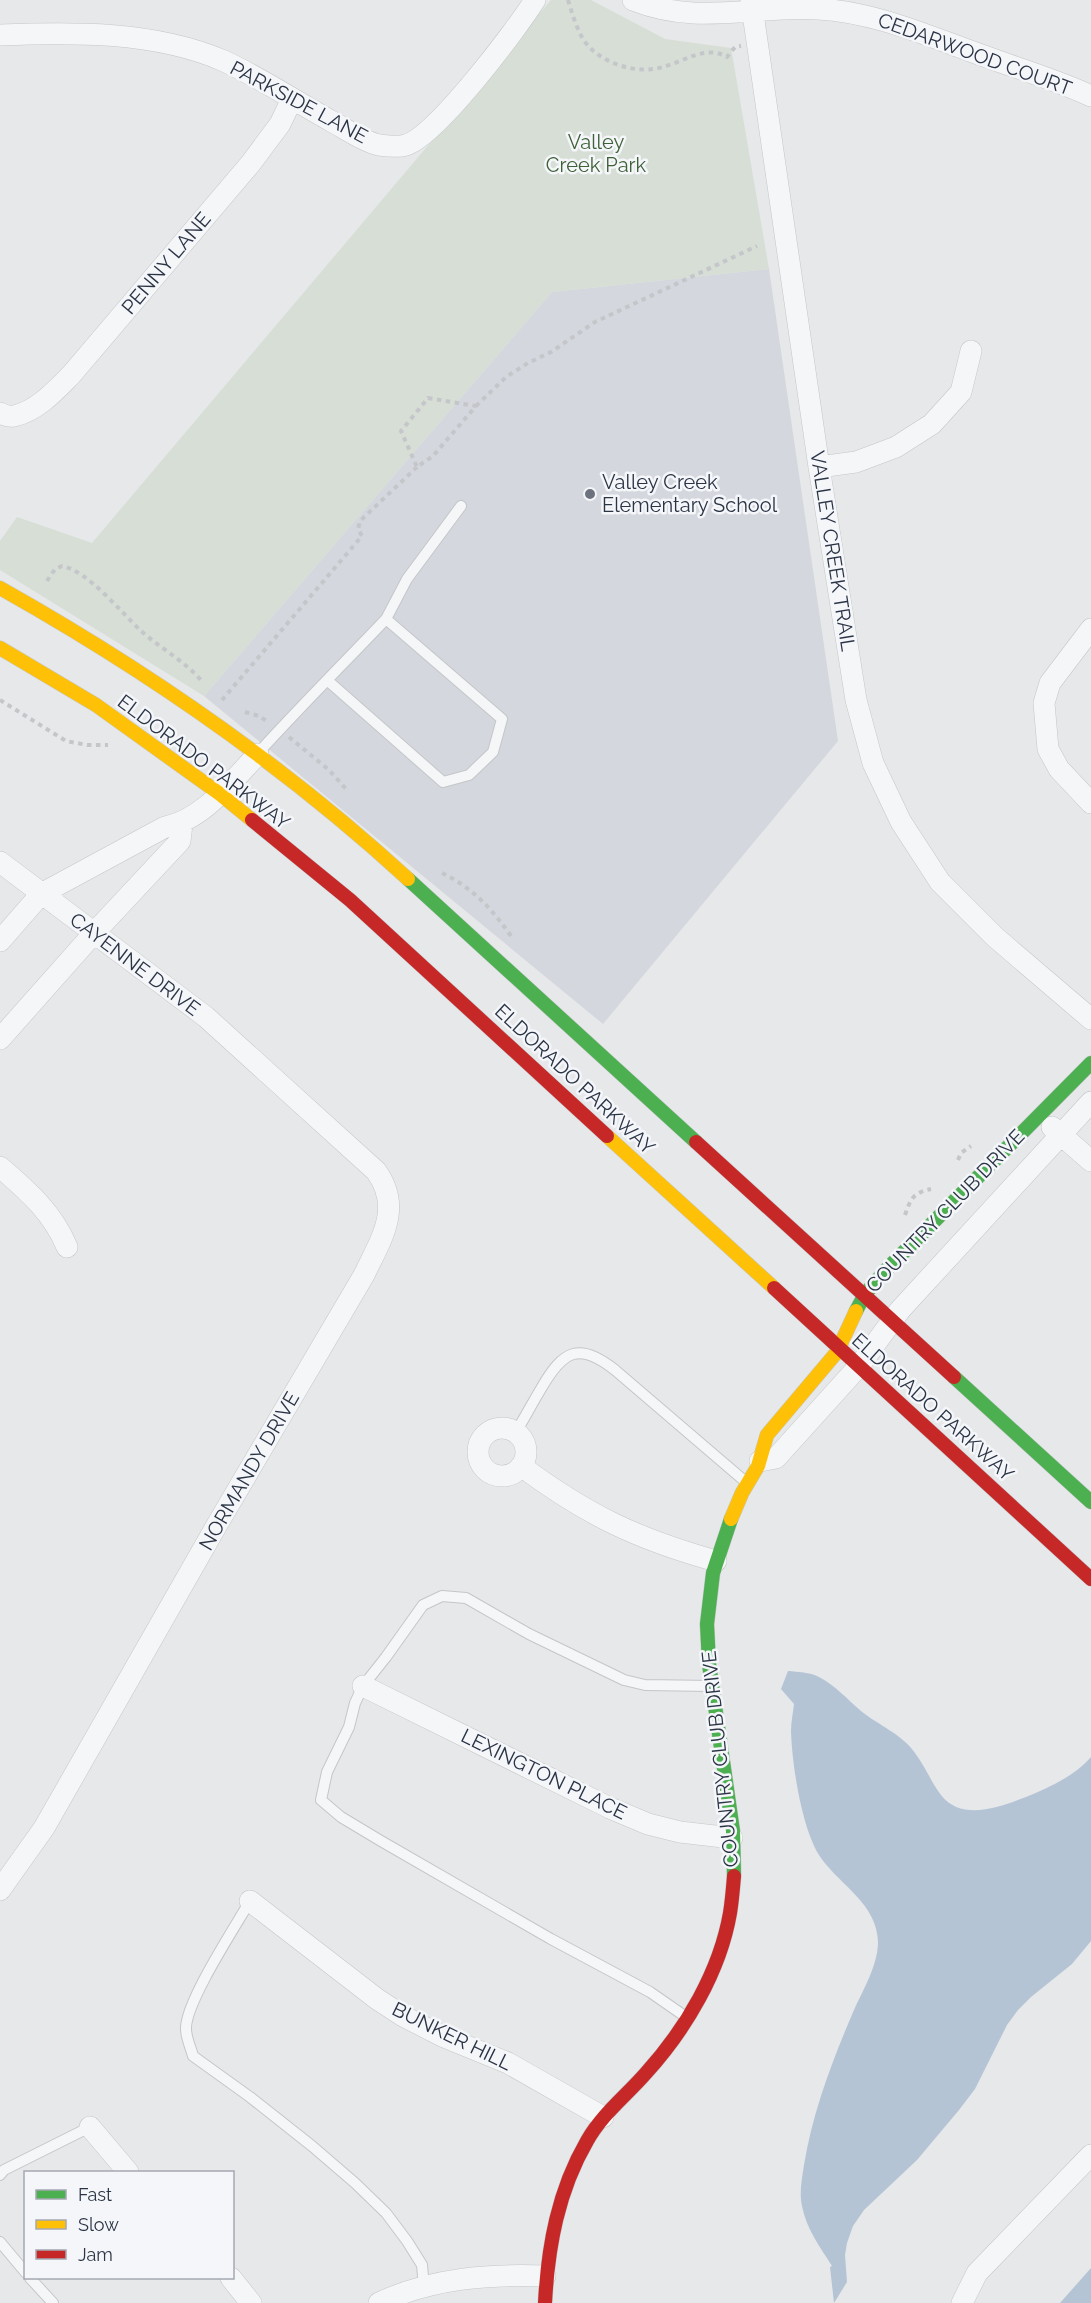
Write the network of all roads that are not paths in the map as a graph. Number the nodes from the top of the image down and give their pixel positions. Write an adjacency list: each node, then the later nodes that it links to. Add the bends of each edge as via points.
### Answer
1 (534, 0): 6 (street, PARKSIDE LANE, via 447,112 428,132 405,146 379,145)
2 (633, 0): 3 (street, CEDARWOOD COURT, via 664,11 688,14 718,15)
3 (751, 5): 5 (street, CEDARWOOD COURT, via 868,16); 9 (street, VALLEY CREEK TRAIL)
4 (0, 35): 6 (street, PARKSIDE LANE, via 62,33 134,38 183,47 222,60)
5 (1091, 96)
6 (292, 99): 8 (street, PENNY LANE, via 280,124 251,163 64,382 34,407 13,417)
7 (971, 351): 9 (street, via 961,392 932,424 886,451 856,462)
8 (0, 413)
9 (819, 468): 24 (street, VALLEY CREEK TRAIL, via 856,700 885,793 914,844 948,890 995,937)
10 (460, 506): 12 (lane, via 407,579)
11 (0, 588): 16 (main road, ELDORADO PARKWAY, via 144,673)
12 (386, 619): 15 (lane); 15 (lane, via 502,719 493,752 469,775 443,782)
13 (1091, 629): 18 (street, via 1050,683 1044,703 1048,749 1059,769)
14 (0, 648): 17 (main road, ELDORADO PARKWAY, via 96,705)
15 (327, 680): 16 (lane)
16 (258, 754): 17 (street); 36 (main road, ELDORADO PARKWAY, via 388,860)
17 (220, 794): 19 (street); 38 (main road, ELDORADO PARKWAY, via 370,918)
18 (1091, 802)
19 (182, 824): 21 (street, via 165,827); 22 (street, via 180,841)
20 (0, 862): 21 (street, CAYENNE DRIVE)
21 (41, 894): 22 (street, CAYENNE DRIVE); 23 (street)
22 (94, 933): 25 (street); 27 (street, CAYENNE DRIVE, via 206,1017)
23 (0, 941)
24 (1091, 1019)
25 (0, 1039)
26 (1091, 1063): 29 (main road, COUNTRY CLUB DRIVE)
27 (266, 1072): 50 (street, NORMANDY DRIVE, via 384,1182 389,1214 381,1239 364,1275 44,1828)
28 (1091, 1102): 30 (street, COUNTRY CLUB DRIVE)
29 (1038, 1115): 30 (street); 33 (main road, COUNTRY CLUB DRIVE)
30 (1061, 1135): 31 (street); 34 (street, COUNTRY CLUB DRIVE)
31 (1091, 1161)
32 (0, 1167): 35 (street, via 45,1208)
33 (949, 1204): 34 (street); 36 (main road, COUNTRY CLUB DRIVE)
34 (975, 1228): 37 (street, COUNTRY CLUB DRIVE)
35 (67, 1247)
36 (864, 1295): 37 (main road, ELDORADO PARKWAY); 38 (main road, COUNTRY CLUB DRIVE)
37 (892, 1321): 39 (street, COUNTRY CLUB DRIVE); 44 (main road, ELDORADO PARKWAY)
38 (840, 1349): 39 (main road, ELDORADO PARKWAY); 41 (main road, COUNTRY CLUB DRIVE, via 767,1435 762,1442)
39 (859, 1366): 41 (street, COUNTRY CLUB DRIVE, via 776,1458); 46 (main road, ELDORADO PARKWAY)
40 (516, 1432): 42 (street, via 526,1448); 42 (street, via 503,1428 487,1433 478,1455 483,1466 496,1475 508,1475); 43 (lane, via 558,1362 578,1353 592,1355 615,1370)
41 (760, 1461): 43 (main road, COUNTRY CLUB DRIVE)
42 (521, 1466): 45 (street, via 600,1519)
43 (747, 1483): 45 (main road, COUNTRY CLUB DRIVE)
44 (1091, 1502)
45 (716, 1561): 48 (main road, COUNTRY CLUB DRIVE, via 707,1620)
46 (1091, 1579)
47 (363, 1686): 48 (lane, via 423,1605 442,1596 466,1598 624,1680 645,1685); 49 (street, LEXINGTON PLACE, via 648,1824); 52 (lane, via 327,1772 321,1800 361,1829 650,1992)
48 (711, 1686): 49 (main road, COUNTRY CLUB DRIVE)
49 (732, 1838): 52 (main road, COUNTRY CLUB DRIVE, via 729,1922 720,1951)
50 (0, 1890)
51 (250, 1901): 53 (street, BUNKER HILL, via 403,2016 508,2063); 63 (lane, via 191,2007 186,2029 193,2056 294,2132 386,2213 422,2265)
52 (687, 2017): 53 (main road, COUNTRY CLUB DRIVE, via 647,2072)
53 (603, 2117): 60 (main road, COUNTRY CLUB DRIVE, via 565,2189)
54 (90, 2127): 56 (street); 57 (lane)
55 (1091, 2155): 68 (street, via 977,2272)
56 (127, 2171)
57 (0, 2175)
58 (0, 2242): 59 (lane)
59 (24, 2271)
60 (545, 2276): 63 (street, via 481,2277); 67 (main road, COUNTRY CLUB DRIVE)
61 (32, 2279): 64 (lane)
62 (233, 2279): 65 (street)
63 (424, 2287): 66 (street)
64 (52, 2303)
65 (251, 2303)
66 (380, 2303)
67 (545, 2303)
68 (962, 2303)

